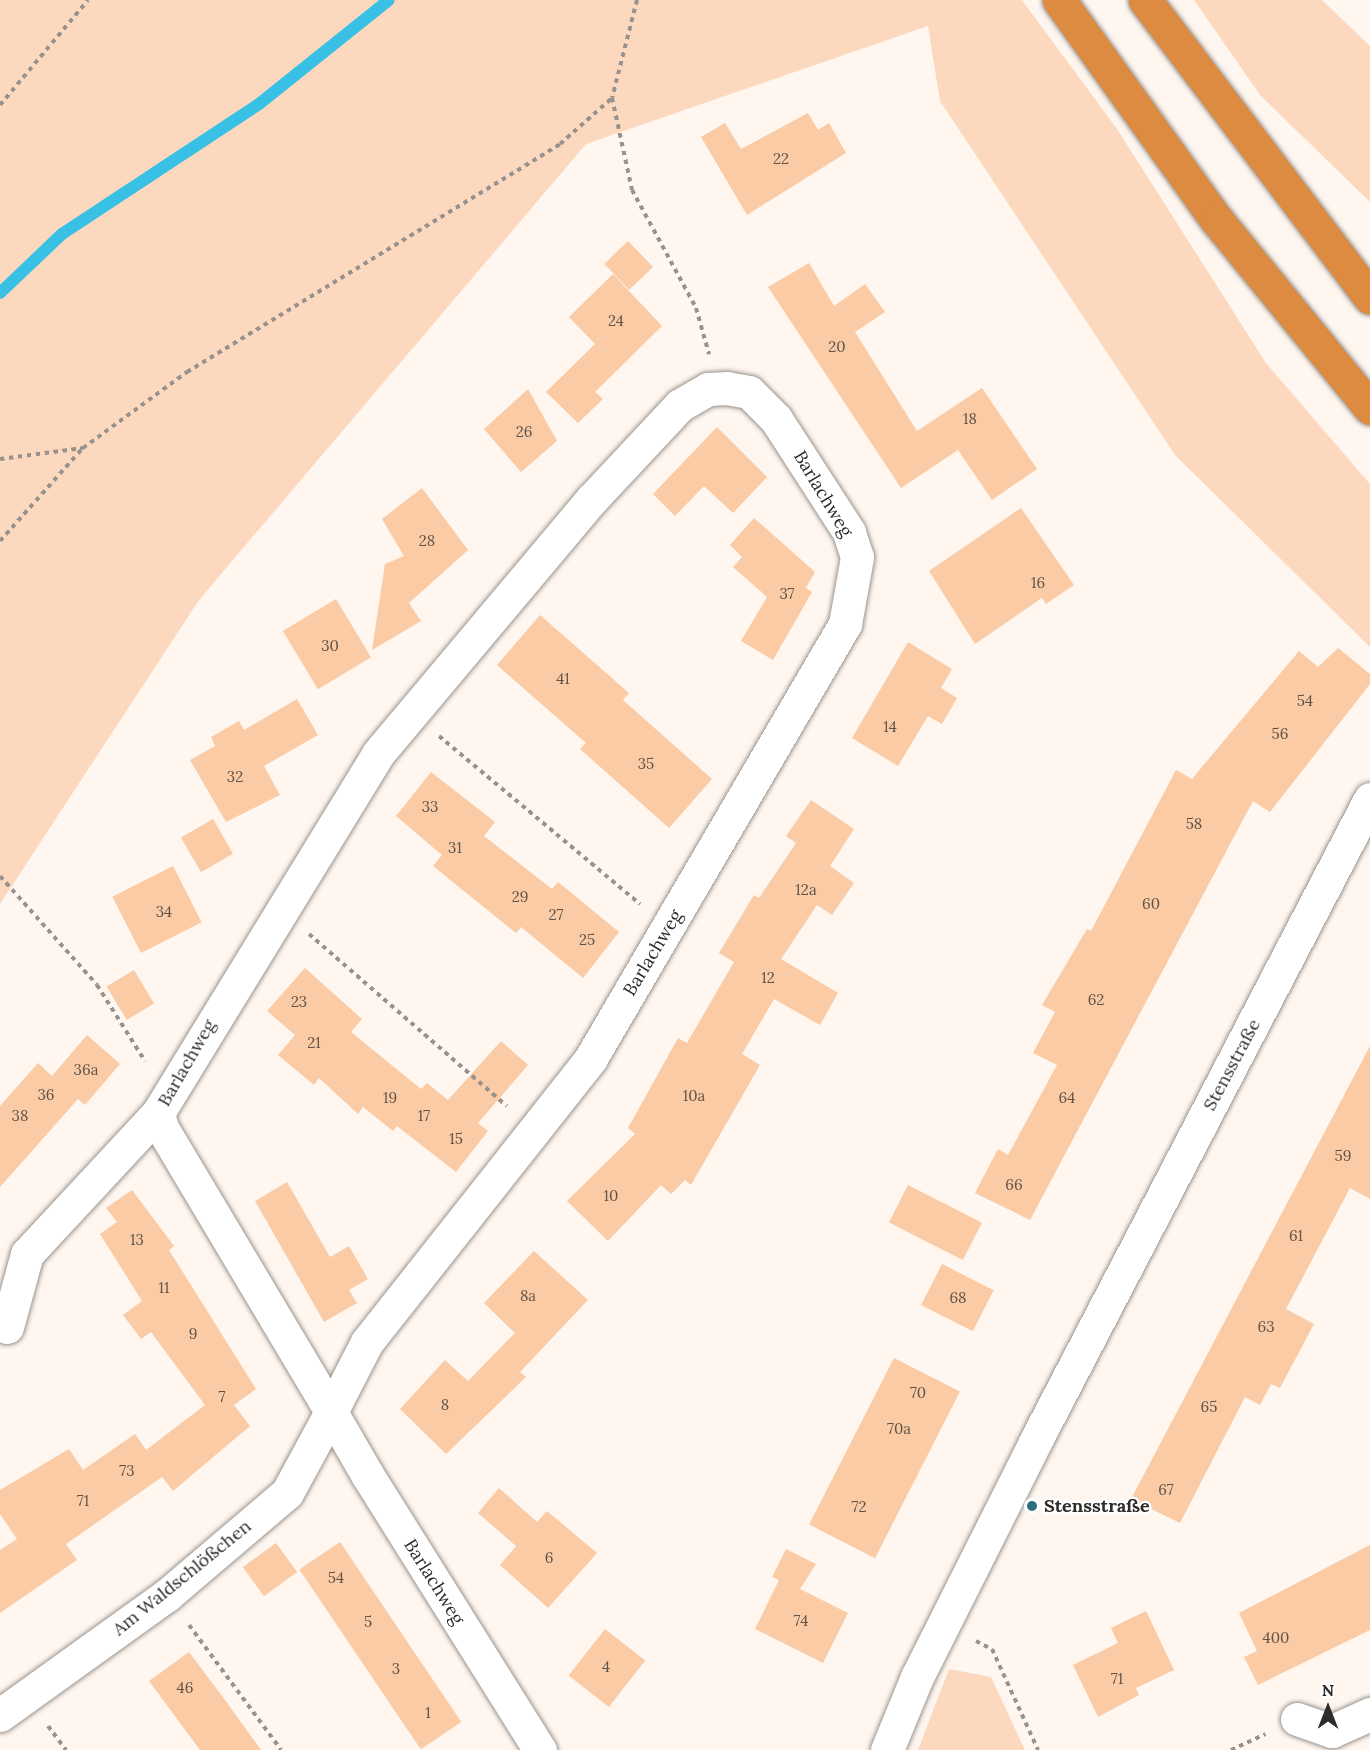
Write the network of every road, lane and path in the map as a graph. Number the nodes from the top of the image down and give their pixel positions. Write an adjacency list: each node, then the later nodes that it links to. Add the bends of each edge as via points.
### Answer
1 (88, 0): 6 (path)
2 (637, 0): 5 (path)
3 (1059, 0): 9 (highway, via 1216,219)
4 (1145, 0): 7 (highway)
5 (612, 98): 8 (path, via 632,190 696,308); 10 (path, via 560,144 188,372)
6 (0, 105)
7 (1370, 297)
8 (711, 360)
9 (1370, 408)
10 (83, 448): 11 (path); 12 (path)
11 (0, 459)
12 (0, 541)
13 (416, 710): 16 (street, Barlachweg, via 378,754); 17 (path, via 456,754); 17 (street, Barlachweg, via 591,500 680,405 708,389 749,392 776,419 849,532 857,557 853,596 845,624)
14 (1370, 800): 23 (street, Stensstraße)
15 (0, 876): 18 (path, via 97,985)
16 (281, 910): 18 (street, Barlachweg); 19 (path)
17 (669, 927): 19 (street, Barlachweg, via 591,1058)
18 (160, 1105): 20 (street, Barlachweg, via 27,1254); 21 (street, Barlachweg)
19 (535, 1130): 21 (street, Barlachweg, via 367,1341)
20 (7, 1327)
21 (331, 1412): 22 (street, Am Waldschlößchen, via 287,1493); 28 (street, Barlachweg)
22 (167, 1595): 25 (street, Am Waldschlößchen); 27 (path)
23 (944, 1625): 29 (street, Stensstraße); 30 (path, via 992,1649)
24 (1370, 1714): 26 (street, via 1332,1731)
25 (0, 1715)
26 (1297, 1719)
27 (281, 1750)
28 (540, 1750)
29 (887, 1750)
30 (1038, 1750)

